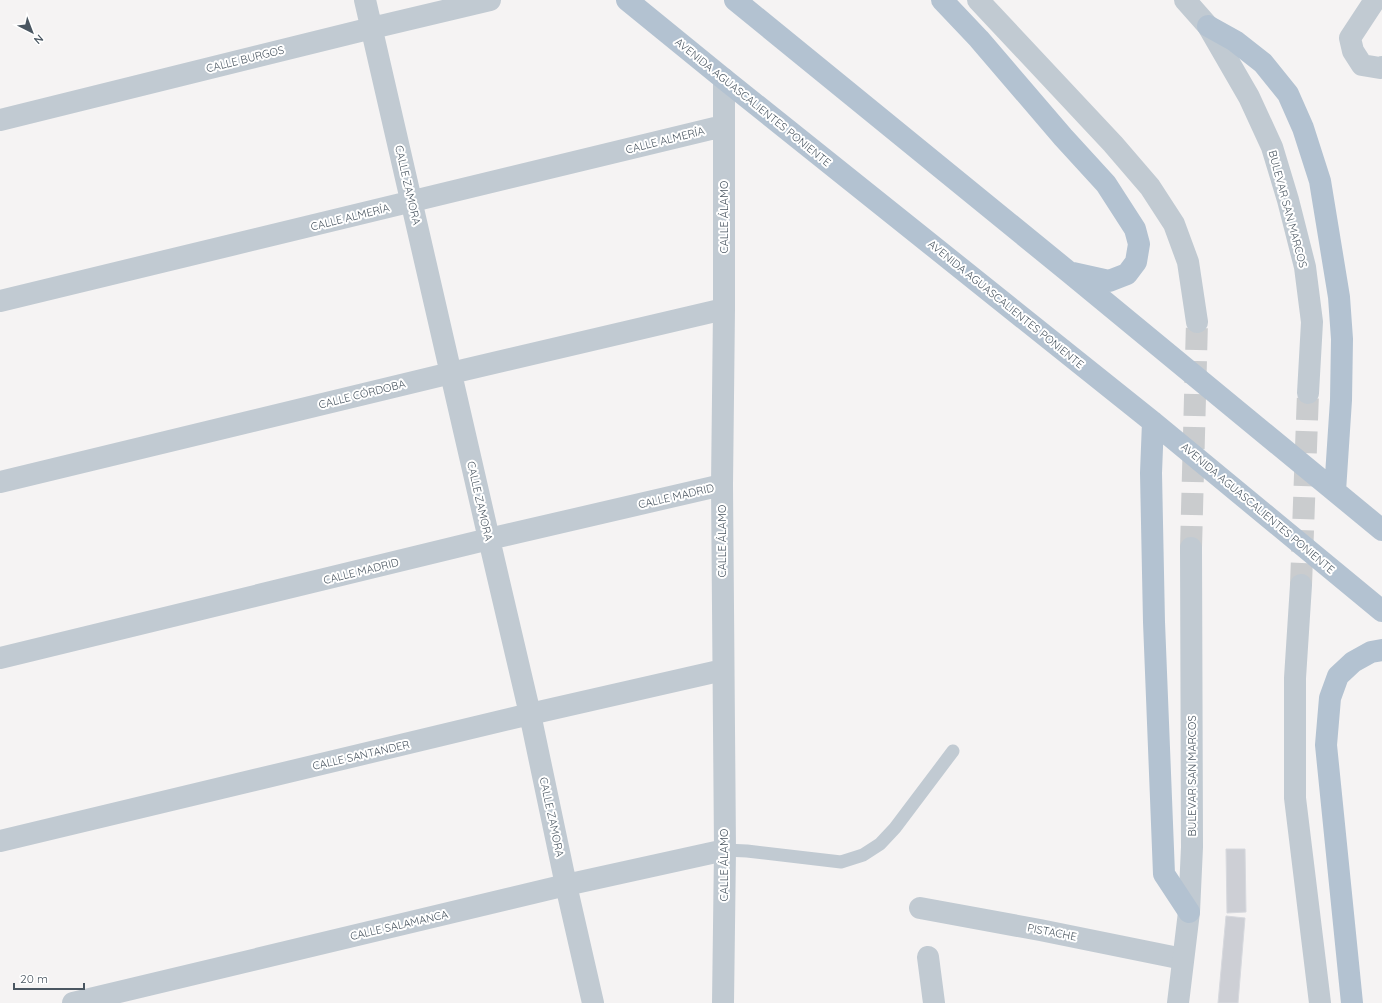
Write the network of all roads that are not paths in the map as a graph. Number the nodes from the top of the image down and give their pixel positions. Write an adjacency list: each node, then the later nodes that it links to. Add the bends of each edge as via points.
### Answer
1 (365, 0): 10 (street, CALLE ZAMORA)
2 (490, 0): 10 (street, CALLE BURGOS)
3 (628, 0): 12 (main road, AVENIDA AGUASCALIENTES PONIENTE)
4 (735, 0): 16 (main road)
5 (942, 0): 16 (main road, via 1106,184 1135,229 1139,244 1136,262 1127,274 1109,281)
6 (978, 0): 19 (street, via 1113,144 1150,188 1174,224 1188,262)
7 (1185, 0): 9 (street, BULEVAR SAN MARCOS)
8 (1375, 0): 11 (street, via 1350,38 1353,51 1362,64)
9 (1208, 26): 21 (street, BULEVAR SAN MARCOS, via 1249,97 1272,147 1288,200 1304,267 1312,322); 25 (main road, via 1235,41 1263,62 1288,94 1303,128 1320,181 1339,297 1342,339)
10 (372, 28): 13 (street, CALLE BURGOS); 15 (street, CALLE ZAMORA)
11 (1382, 67)
12 (724, 79): 14 (street, CALLE ÁLAMO); 22 (main road, AVENIDA AGUASCALIENTES PONIENTE)
13 (0, 120)
14 (723, 126): 15 (street, CALLE ALMERÍA); 18 (street, CALLE ÁLAMO)
15 (412, 202): 17 (street, CALLE ALMERÍA); 20 (street, CALLE ZAMORA)
16 (1070, 272): 25 (main road)
17 (0, 302)
18 (724, 309): 20 (street, CALLE CÓRDOBA); 24 (street, CALLE ÁLAMO)
19 (1197, 322)
20 (451, 373): 23 (street, CALLE CÓRDOBA); 27 (street, CALLE ZAMORA)
21 (1308, 393)
22 (1154, 422): 30 (main road, AVENIDA AGUASCALIENTES PONIENTE); 40 (main road, via 1154,622 1164,874)
23 (0, 482)
24 (722, 485): 27 (street, CALLE MADRID); 33 (street, CALLE ÁLAMO)
25 (1335, 491): 26 (main road)
26 (1382, 530)
27 (489, 539): 32 (street, CALLE MADRID); 34 (street, CALLE ZAMORA)
28 (1192, 548): 40 (street, BULEVAR SAN MARCOS, via 1192,847)
29 (1301, 585): 48 (street, via 1295,678 1295,798)
30 (1382, 611)
31 (1382, 650): 49 (main road, via 1370,652 1353,662 1338,676 1330,698 1326,745)
32 (0, 658)
33 (723, 670): 34 (street, CALLE SANTANDER); 37 (street, CALLE ÁLAMO)
34 (530, 714): 36 (street, CALLE SANTANDER); 38 (street, CALLE ZAMORA)
35 (953, 751): 37 (lane, via 895,828 880,844 863,855 841,862)
36 (0, 841)
37 (725, 850): 38 (street, CALLE SALAMANCA); 45 (street, CALLE ÁLAMO)
38 (566, 885): 43 (street, CALLE SALAMANCA); 44 (street, CALLE ZAMORA)
39 (920, 908): 42 (street, PISTACHE)
40 (1189, 912): 42 (street, BULEVAR SAN MARCOS)
41 (928, 957): 46 (street)
42 (1183, 959): 47 (street, BULEVAR SAN MARCOS)
43 (73, 1003)
44 (593, 1003)
45 (723, 1003)
46 (934, 1003)
47 (1178, 1003)
48 (1320, 1003)
49 (1352, 1003)

